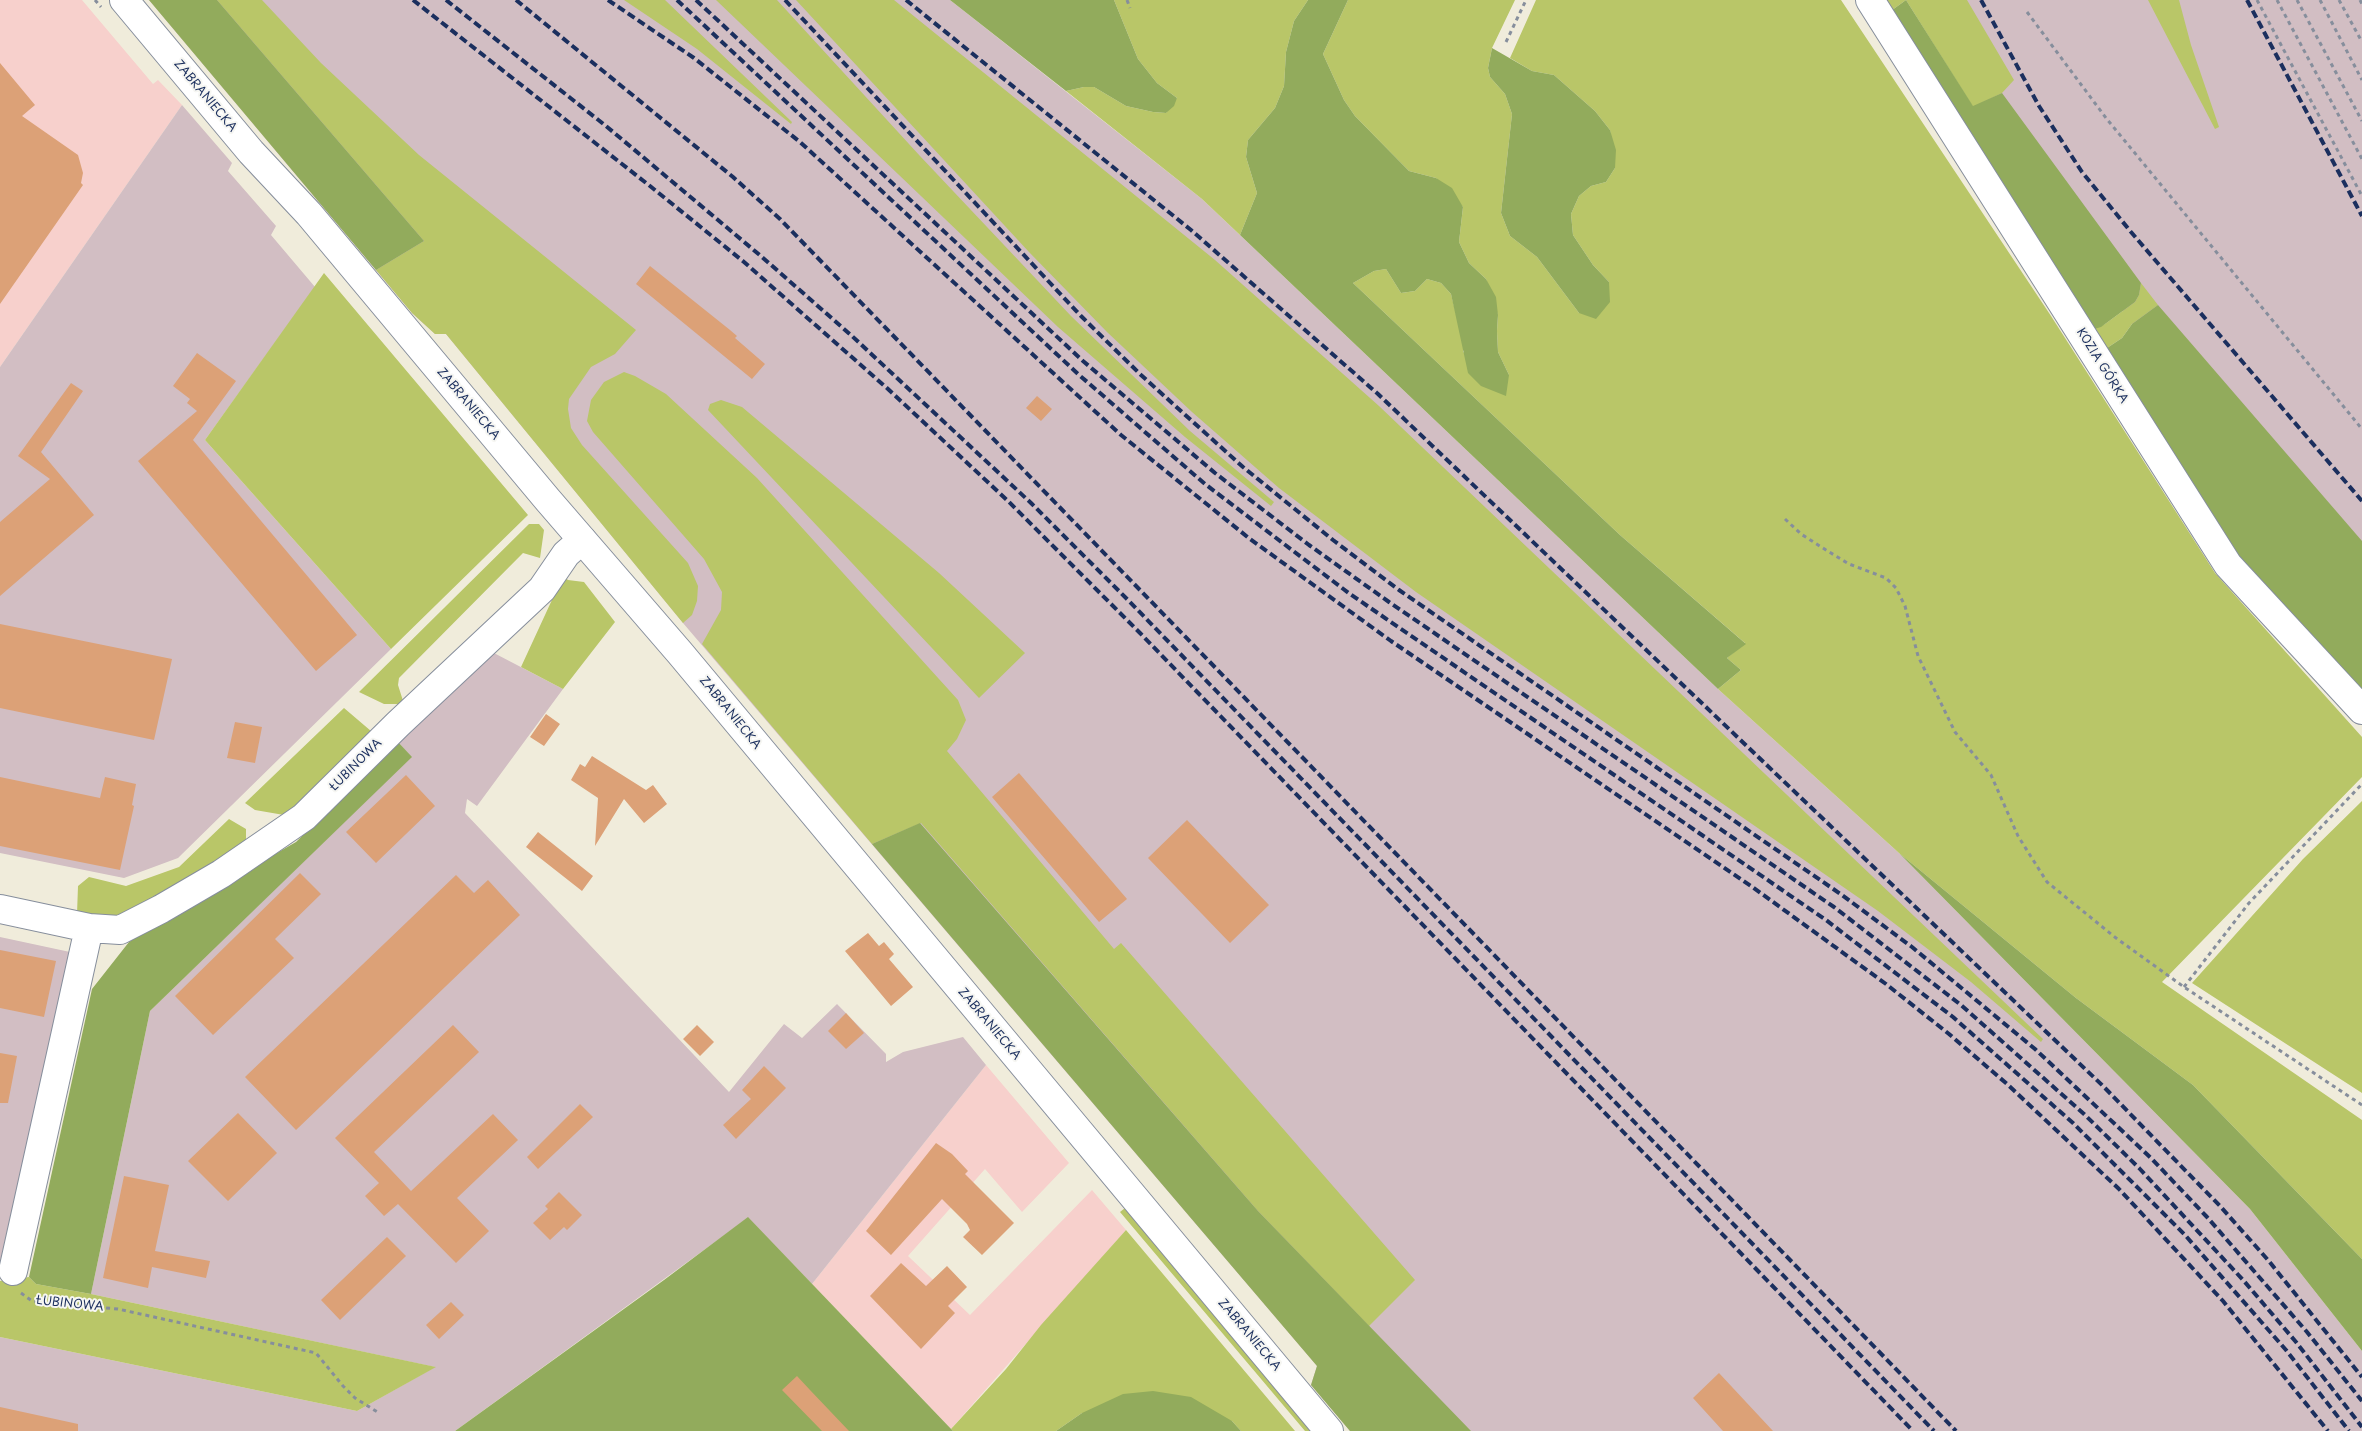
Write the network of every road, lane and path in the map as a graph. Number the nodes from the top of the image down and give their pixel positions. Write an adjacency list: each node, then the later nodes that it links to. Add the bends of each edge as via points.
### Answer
1 (124, 0): 22 (street, ZABRANIECKA, via 251,152 309,214)
2 (1127, 0): 12 (path)
3 (1526, 0): 14 (path)
4 (1870, 0): 23 (street, KOZIA GÓRKA, via 2228,565)
5 (2257, 0): 19 (path)
6 (2278, 0): 18 (path)
7 (2297, 0): 17 (path)
8 (2320, 0): 16 (path)
9 (2339, 0): 15 (path)
10 (2360, 0): 11 (path)
11 (2362, 4)
12 (1130, 8)
13 (2027, 12): 20 (path, via 2106,118)
14 (1506, 42)
15 (2362, 42)
16 (2362, 80)
17 (2362, 121)
18 (2362, 159)
19 (2362, 196)
20 (2362, 429)
21 (1785, 519): 27 (path, via 1826,550 1849,564 1886,578 1896,588 1905,606 1918,656 1956,732 1991,775 2018,836 2047,882)
22 (582, 540): 26 (street, ŁUBINOWA, via 566,554 542,589 304,817 221,874 161,909 120,930); 31 (street, ZABRANIECKA, via 686,660)
23 (2362, 710)
24 (2362, 784): 27 (path, via 2249,903)
25 (0, 909): 26 (street, ŁUBINOWA)
26 (89, 928): 29 (street)
27 (2184, 987): 28 (path)
28 (2362, 1105)
29 (13, 1271): 30 (path, ŁUBINOWA, via 11,1281 32,1301 118,1309 316,1353 342,1386)
30 (379, 1413)
31 (1329, 1431)

